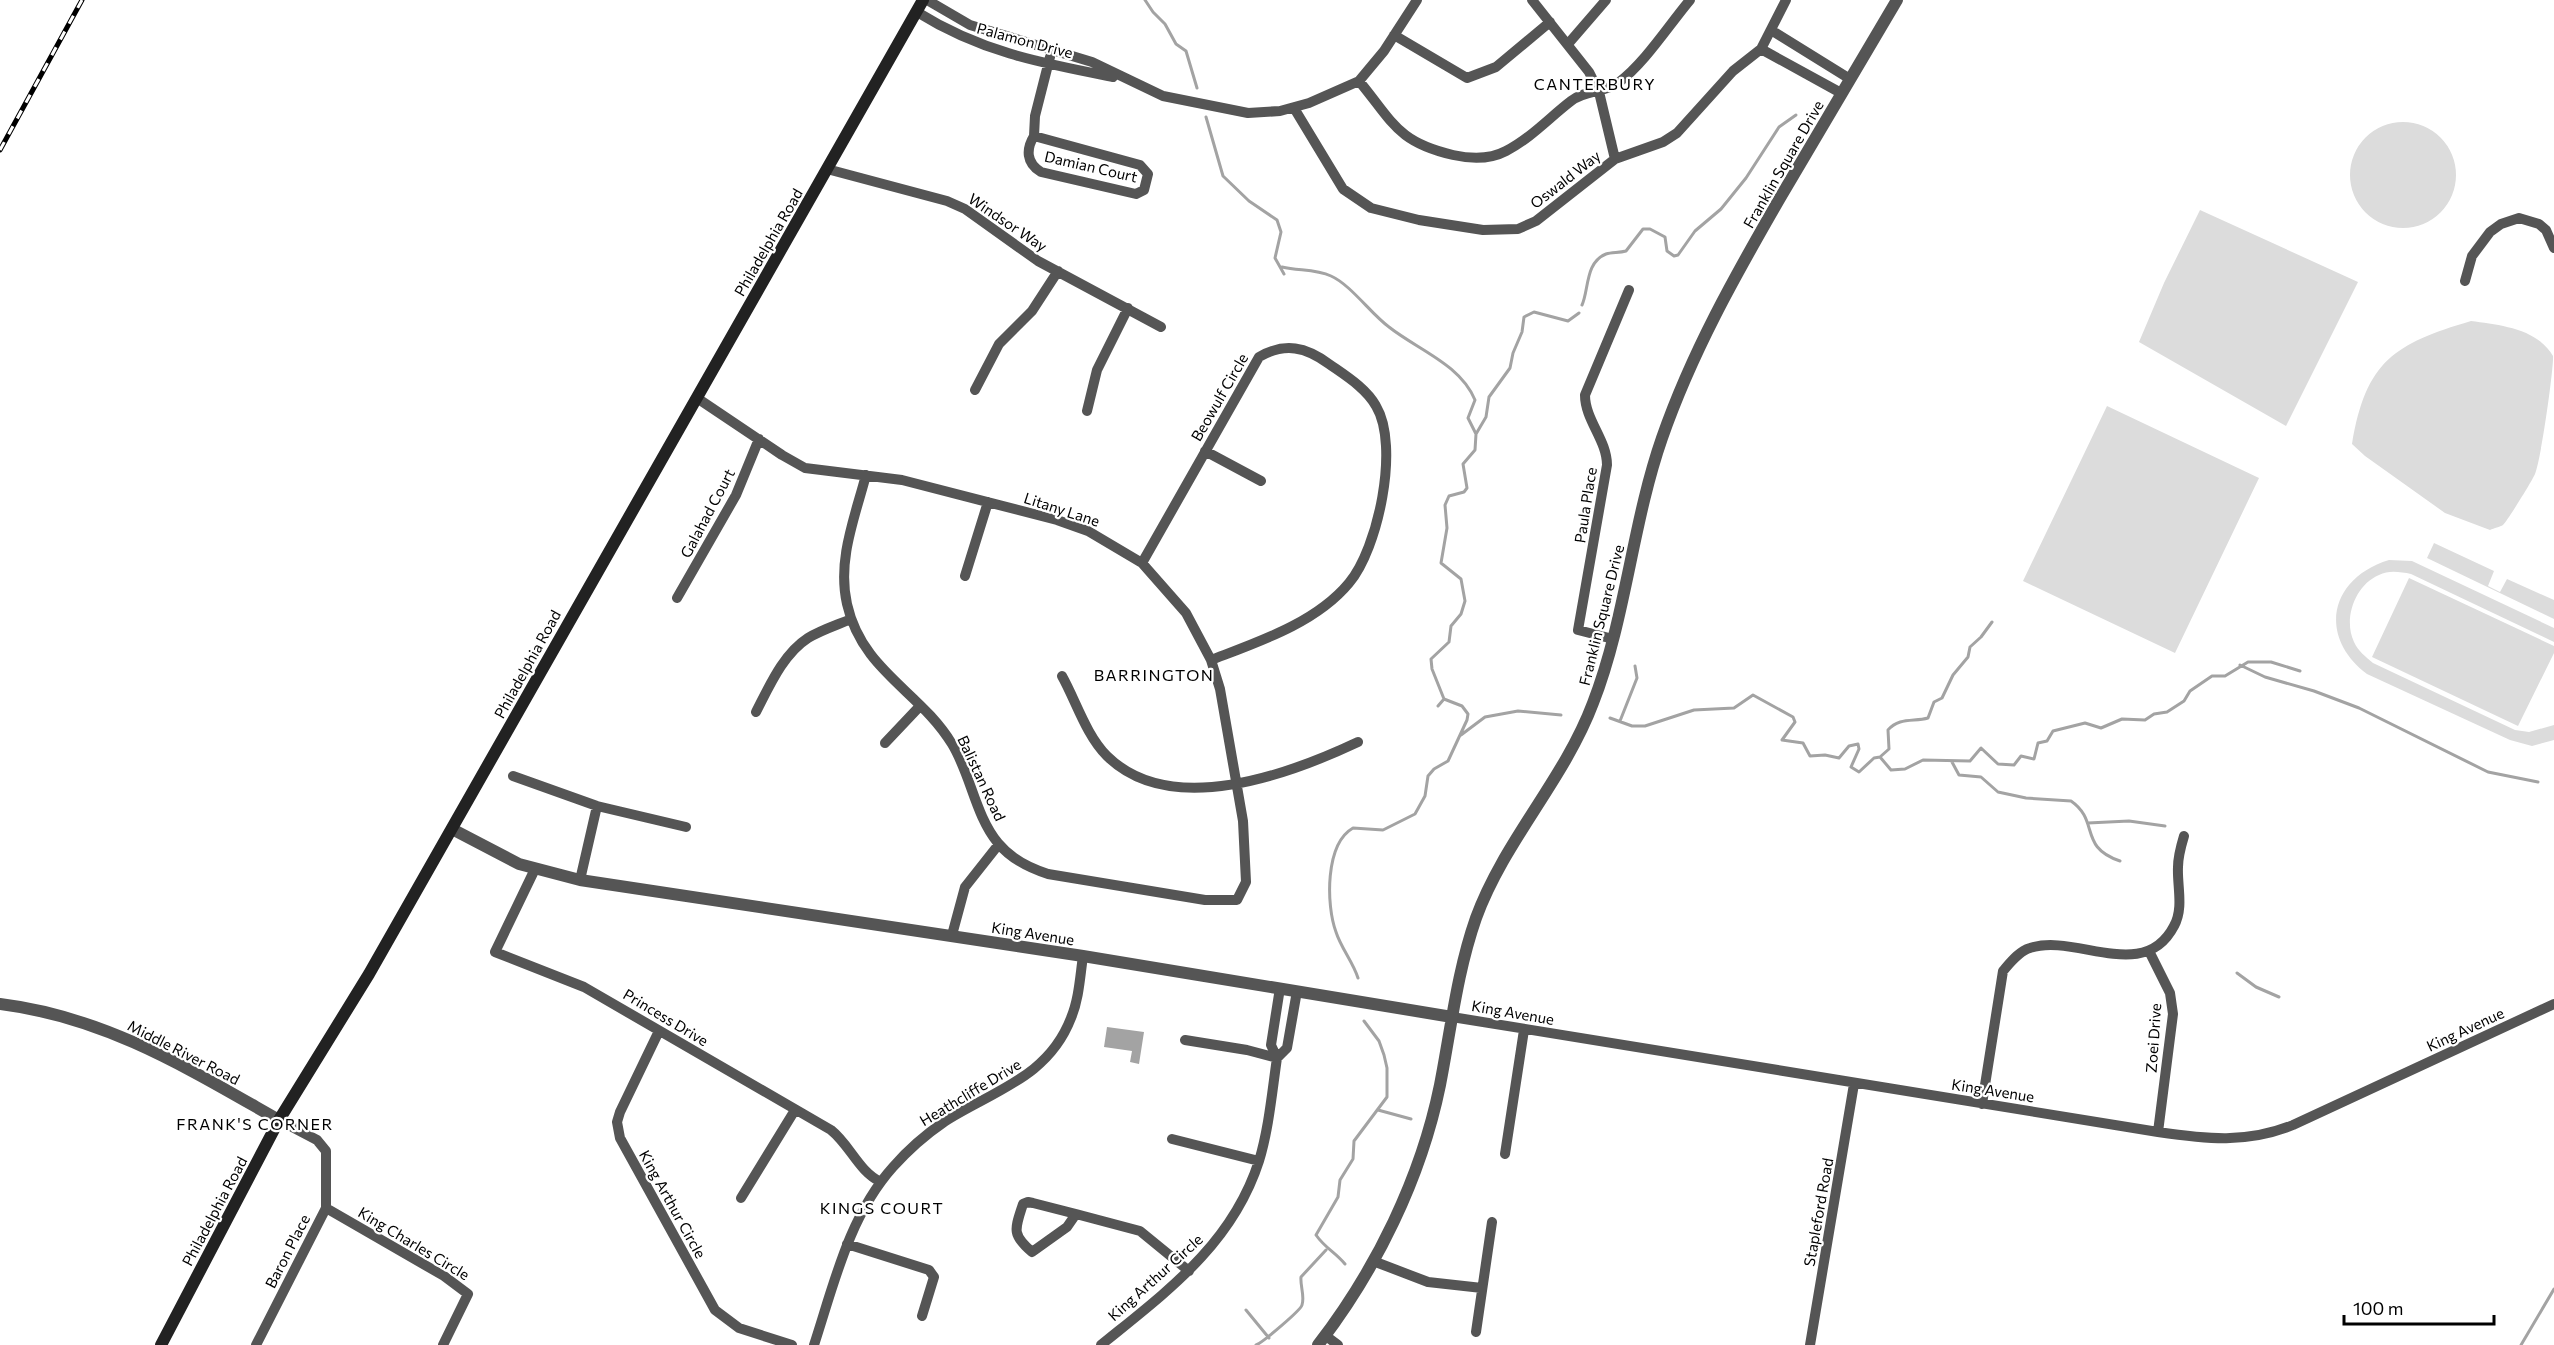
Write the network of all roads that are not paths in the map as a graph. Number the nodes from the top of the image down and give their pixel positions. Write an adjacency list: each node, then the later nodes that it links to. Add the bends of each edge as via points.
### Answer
1 (925, 0): 8 (main road, Philadelphia Road); 14 (street, Palamon Drive, via 970,25)
2 (1417, 0): 11 (street)
3 (1532, 0): 9 (street)
4 (1606, 0): 12 (street)
5 (1690, 0): 19 (street, via 1625,76)
6 (1786, 0): 10 (street, Oswald Way)
7 (1898, 0): 16 (street, Franklin Square Drive)
8 (917, 12): 15 (street, Palamon Drive, via 975,44); 24 (main road, Philadelphia Road)
9 (1550, 22): 11 (street, via 1496,67 1467,78); 12 (street)
10 (1771, 30): 13 (street, Oswald Way); 16 (street)
11 (1394, 35): 18 (street)
12 (1568, 44): 19 (street)
13 (1761, 49): 20 (street); 23 (street, Oswald Way, via 1733,71 1677,132 1663,142)
14 (1052, 51): 15 (street, Damian Court); 17 (street, Palamon Drive, via 1092,62)
15 (1048, 64): 17 (street, Palamon Drive); 22 (street, Damian Court)
16 (1850, 78): 20 (street, Franklin Square Drive)
17 (1131, 81): 21 (street, Palamon Drive, via 1163,96 1231,111 1264,113)
18 (1359, 81): 19 (street, via 1405,137 1426,149 1478,158 1507,150 1574,99); 21 (street, Palamon Drive)
19 (1599, 92): 23 (street)
20 (1841, 93): 44 (street, Franklin Square Drive, via 1697,349 1652,472)
21 (1294, 108): 23 (street, Oswald Way, via 1333,176 1353,197 1385,213 1450,225 1508,231 1528,226)
22 (1034, 136): 22 (street, Damian Court, via 1140,165 1148,174 1144,190 1136,194 1041,172 1029,154)
23 (1615, 159)
24 (827, 170): 27 (street, Windsor Way, via 947,201); 33 (main road, Philadelphia Road)
25 (2550, 227): 26 (street); 28 (street, via 2519,218 2501,224 2472,256)
26 (2554, 248)
27 (1058, 272): 30 (street, Windsor Way); 32 (street, via 1032,310 999,344)
28 (2465, 282)
29 (1629, 290): 44 (street, Paula Place, via 1585,396 1607,465 1578,630)
30 (1128, 308): 31 (street, Windsor Way); 34 (street, via 1097,370)
31 (1161, 327)
32 (975, 390)
33 (697, 398): 35 (street, Litany Lane); 55 (main road, Philadelphia Road)
34 (1087, 411)
35 (759, 439): 37 (street, Litany Lane, via 805,468); 42 (street, Galahad Court, via 736,495)
36 (1205, 451): 38 (street); 40 (street, Beowulf Circle); 45 (street, Beowulf Circle, via 1258,357 1286,347 1314,352 1358,385 1376,406 1386,430 1376,528 1361,568 1324,605 1284,630)
37 (866, 475): 39 (street, Litany Lane); 43 (street, Balistan Road, via 844,566)
38 (1261, 481)
39 (987, 502): 40 (street, Litany Lane, via 1088,531); 41 (street)
40 (1142, 563): 45 (street, Litany Lane, via 1186,613)
41 (965, 576)
42 (677, 598)
43 (851, 619): 47 (street, Balistan Road, via 873,660); 48 (street, via 798,645)
44 (1612, 639): 68 (street, Franklin Square Drive, via 1592,706 1571,752 1488,889 1464,959)
45 (1211, 660): 52 (street, Litany Lane)
46 (1062, 676): 52 (street, via 1092,737 1118,766 1146,779 1174,785)
47 (920, 706): 50 (street); 57 (street, Balistan Road, via 954,748)
48 (756, 712)
49 (1359, 742): 52 (street, via 1305,767)
50 (885, 743)
51 (513, 776): 53 (street)
52 (1238, 784): 60 (street, Litany Lane, via 1247,861 1246,882)
53 (597, 807): 54 (street); 59 (street)
54 (686, 828)
55 (452, 829): 58 (street, King Avenue, via 505,858); 76 (main road, Philadelphia Road)
56 (2184, 836): 62 (street, via 2178,865 2180,911 2174,927)
57 (999, 844): 60 (street, Balistan Road, via 1025,865 1048,874 1205,900); 61 (street, via 965,887)
58 (535, 869): 59 (street, King Avenue); 70 (street, Princess Drive, via 495,952 584,987)
59 (580, 880): 61 (street, King Avenue)
60 (1238, 900)
61 (952, 935): 63 (street, King Avenue)
62 (2149, 951): 74 (street, via 2128,955 2052,946 2030,948 2016,956 2002,971); 77 (street, Zoei Drive, via 2170,993 2173,1014)
63 (1083, 956): 64 (street, King Avenue); 81 (street, Heathcliffe Drive, via 1071,1019 1048,1057 1028,1076 926,1136 907,1151)
64 (1280, 988): 65 (street, King Avenue); 72 (street, King Arthur Circle, via 1271,1045)
65 (1297, 991): 68 (street, King Avenue); 72 (street, King Arthur Circle, via 1287,1048)
66 (0, 1004): 76 (street, Middle River Road, via 73,1019 131,1040)
67 (2554, 1004): 77 (street, King Avenue, via 2281,1130 2230,1140)
68 (1452, 1017): 69 (street, King Avenue); 87 (street, Franklin Square Drive, via 1440,1085 1422,1149)
69 (1524, 1029): 73 (street, King Avenue); 79 (street)
70 (659, 1031): 75 (street, Princess Drive); 96 (street, King Arthur Circle, via 620,1112 620,1138 715,1310 739,1328)
71 (1185, 1040): 72 (street)
72 (1277, 1058): 80 (street, King Arthur Circle)
73 (1854, 1084): 74 (street, King Avenue); 100 (street, Stapleford Road)
74 (1982, 1104): 77 (street, King Avenue)
75 (795, 1110): 81 (street, Princess Drive, via 841,1138 867,1173); 82 (street)
76 (279, 1120): 83 (street, Baron Place, via 317,1140 326,1151); 93 (main road, Philadelphia Road)
77 (2158, 1132)
78 (1172, 1138): 80 (street)
79 (1505, 1154)
80 (1259, 1161): 88 (street, King Arthur Circle, via 1236,1214)
81 (881, 1182): 86 (street, Heathcliffe Drive)
82 (741, 1198)
83 (326, 1208): 94 (street, Baron Place); 95 (street, King Charles Circle, via 468,1294)
84 (1076, 1214): 84 (street, via 1028,1202 1023,1204 1016,1237 1032,1252 1067,1227); 88 (street, via 1140,1231)
85 (1492, 1222): 89 (street)
86 (847, 1244): 90 (street, via 929,1270 934,1277); 97 (street, Heathcliffe Drive)
87 (1373, 1262): 89 (street, via 1428,1282); 92 (street, Franklin Square Drive)
88 (1189, 1271): 98 (street, King Arthur Circle)
89 (1482, 1288): 91 (street)
90 (922, 1316)
91 (1476, 1332)
92 (1322, 1340): 99 (street)
93 (161, 1345)
94 (256, 1345)
95 (443, 1345)
96 (792, 1345)
97 (814, 1345)
98 (1101, 1345)
99 (1338, 1345)
100 (1810, 1345)

